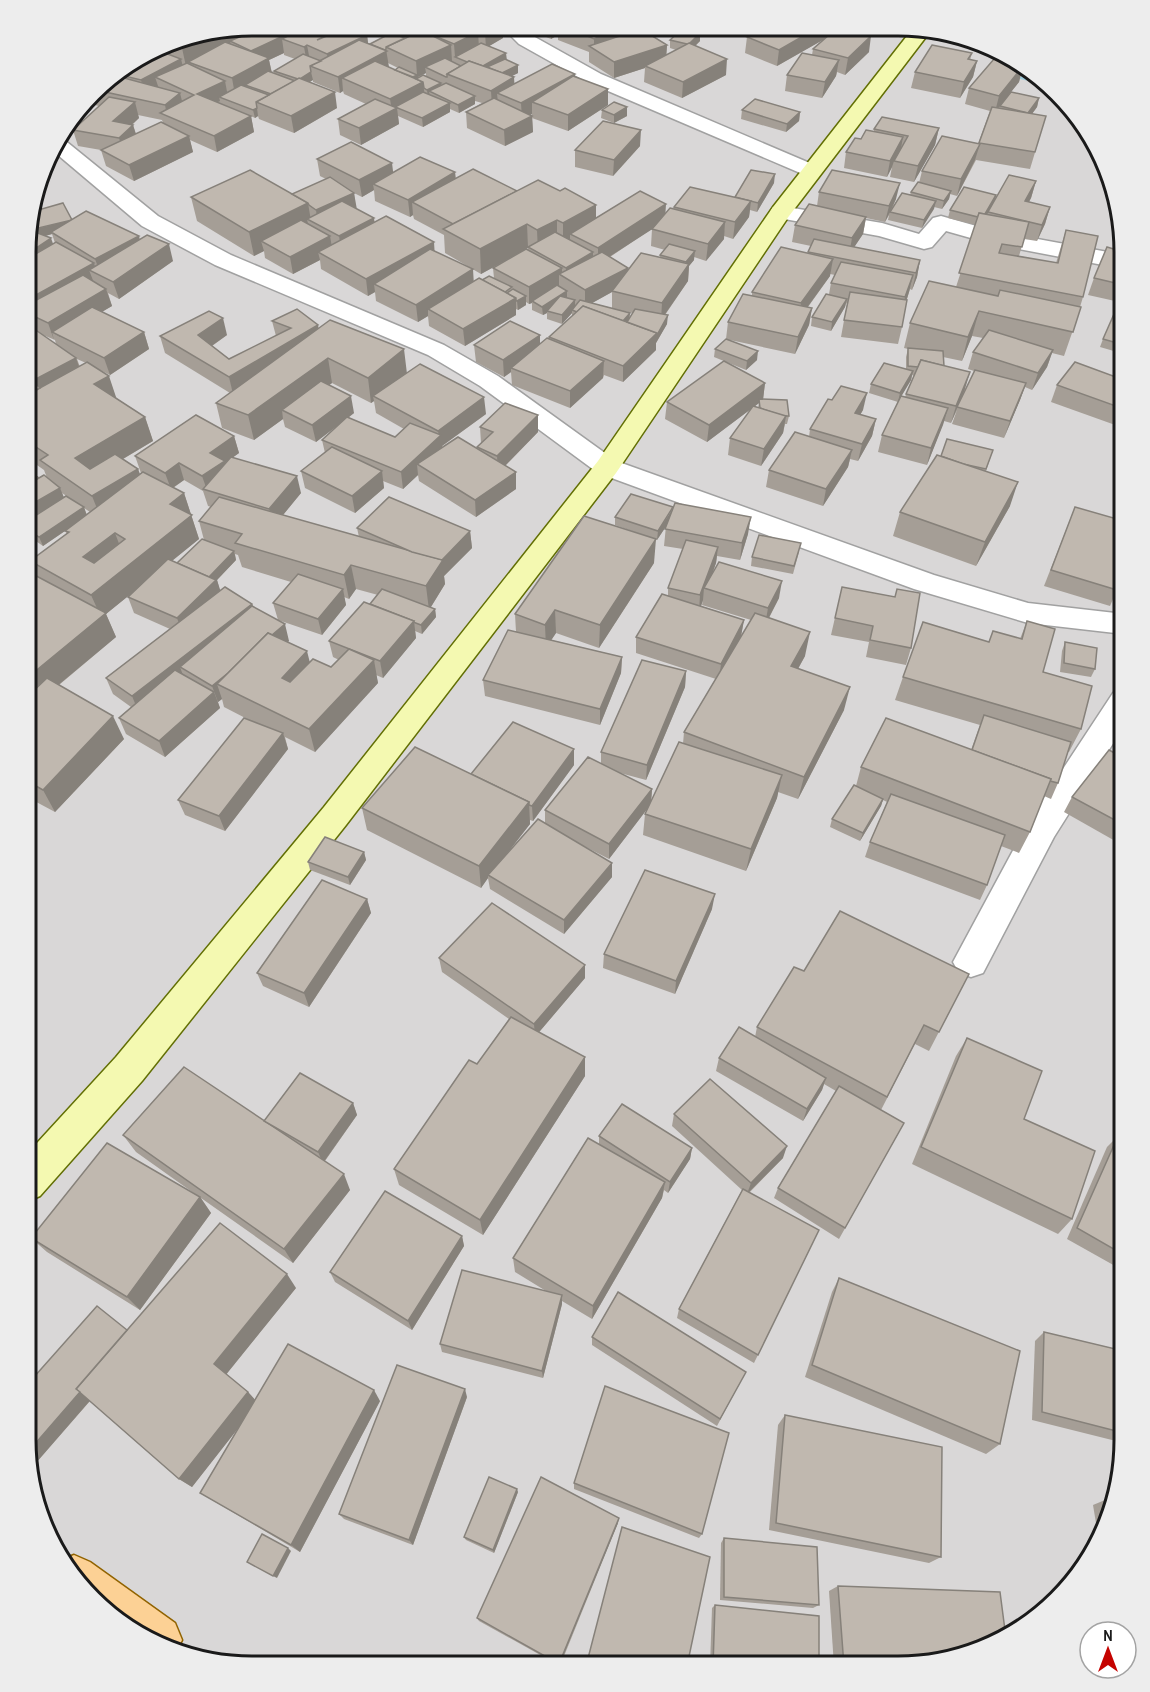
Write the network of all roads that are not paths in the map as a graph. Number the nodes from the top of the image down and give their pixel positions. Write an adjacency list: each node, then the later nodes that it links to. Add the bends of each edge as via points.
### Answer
1 (521, 36): 4 (street, via 594,78)
2 (917, 37): 4 (main road)
3 (63, 148): 7 (street, via 150,221 223,260 436,350 489,381)
4 (812, 171): 5 (main road)
5 (781, 212): 6 (street, via 882,230 924,242 941,223 992,237); 7 (main road)
6 (1114, 260)
7 (607, 467): 8 (street, via 924,582 1028,613); 11 (main road, via 335,816 129,1069)
8 (1114, 623)
9 (1114, 716): 10 (street, via 1042,828)
10 (971, 962)
11 (36, 1172)

